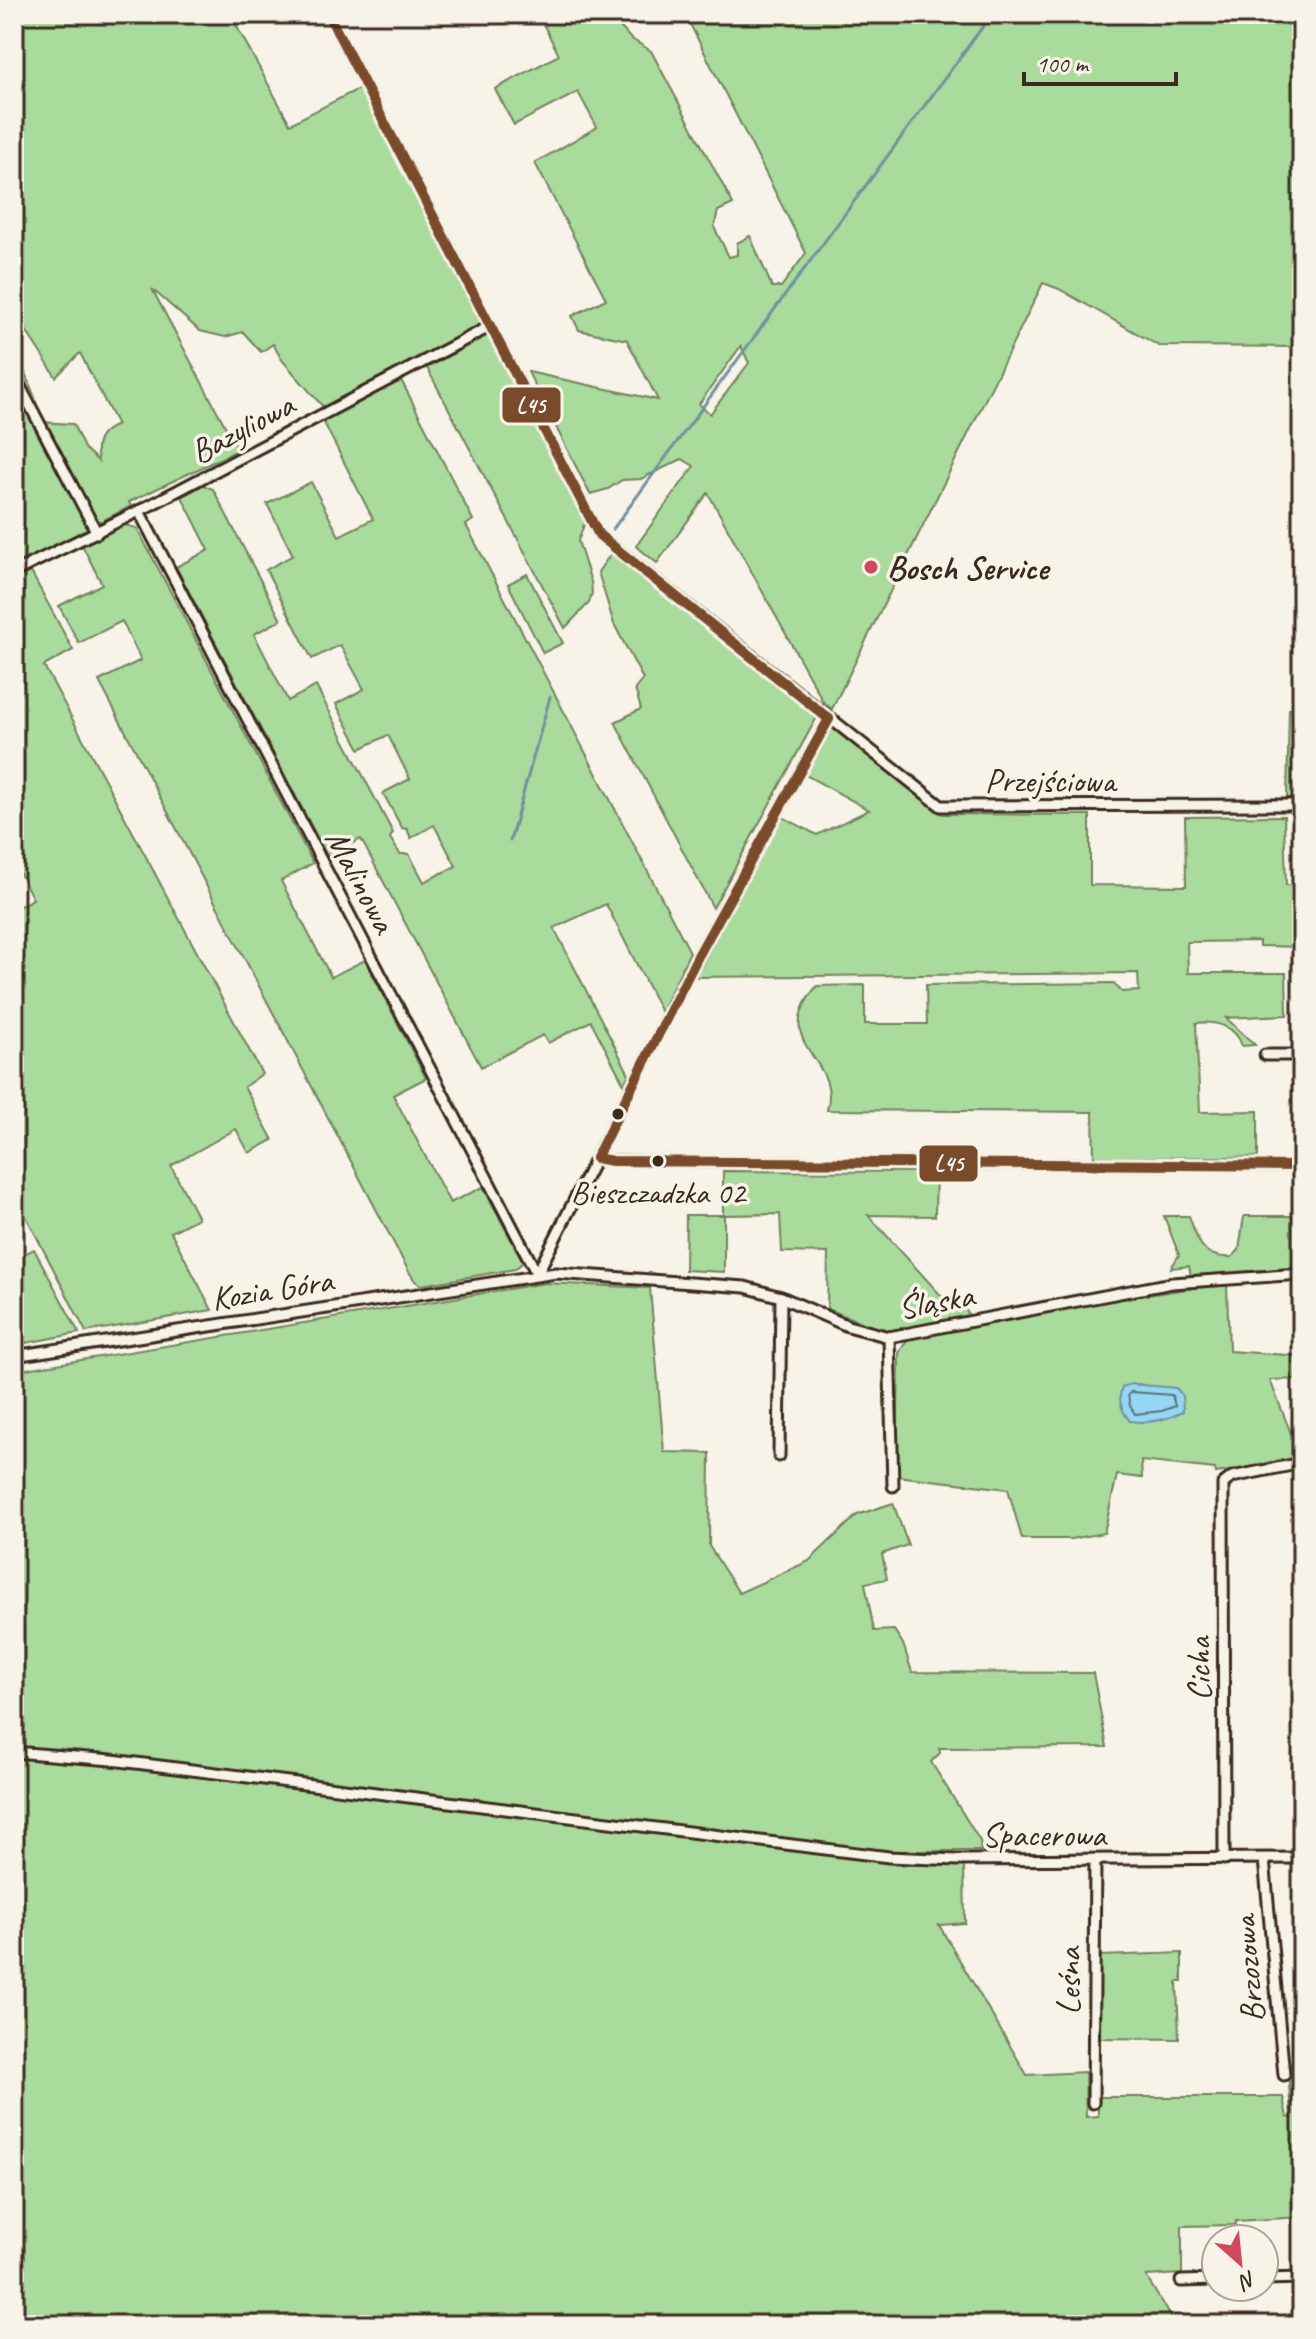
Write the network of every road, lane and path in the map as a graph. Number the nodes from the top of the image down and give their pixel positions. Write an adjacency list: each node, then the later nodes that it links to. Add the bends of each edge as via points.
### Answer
1 (328, 14): 2 (street, Przejściowa)
2 (491, 326): 4 (street, Bazyliowa); 7 (street, Przejściowa, via 599,535)
3 (14, 375): 5 (street)
4 (139, 511): 5 (street, Bazyliowa); 13 (street, Malinowa)
5 (97, 533): 6 (street, Bazyliowa)
6 (14, 572)
7 (829, 719): 8 (street, Przejściowa, via 941,806); 11 (street, via 698,956)
8 (1302, 805)
9 (1265, 1055): 10 (street)
10 (1302, 1055)
11 (596, 1158): 12 (street); 13 (street)
12 (1302, 1166)
13 (537, 1274): 15 (street, Śląska, via 736,1285); 17 (street, Kozia Góra)
14 (1302, 1274): 16 (street, Śląska, via 1172,1283)
15 (781, 1297): 16 (street, Śląska, via 834,1321); 18 (street)
16 (889, 1337): 20 (street)
17 (14, 1356)
18 (779, 1456)
19 (1302, 1463): 23 (street, Cicha, via 1225,1480)
20 (893, 1486)
21 (14, 1752): 25 (street, Spacerowa, via 889,1857)
22 (1302, 1858): 24 (street, Spacerowa)
23 (1224, 1859): 24 (street, Spacerowa); 25 (street, Spacerowa)
24 (1264, 1859): 26 (street, Brzozowa)
25 (1095, 1860): 27 (street, Leśna)
26 (1284, 2075)
27 (1093, 2103)
28 (1302, 2278): 29 (street)
29 (1280, 2279)
30 (1200, 2280): 31 (street)
31 (1181, 2281)

